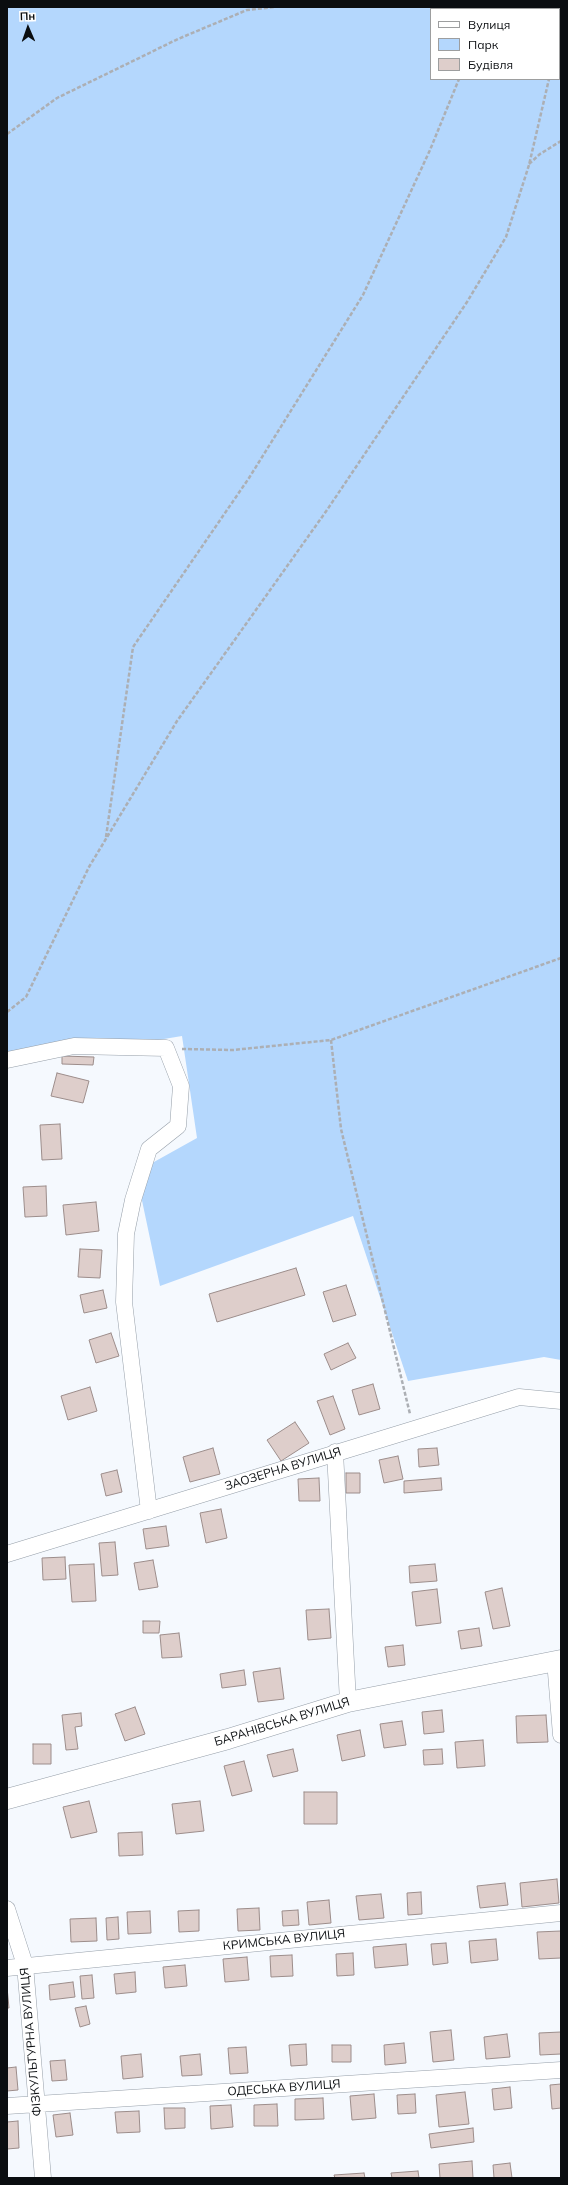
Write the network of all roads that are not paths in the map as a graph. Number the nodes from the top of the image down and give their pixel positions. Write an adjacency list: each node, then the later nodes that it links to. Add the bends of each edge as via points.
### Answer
1 (7, 1060): 4 (street, via 74,1046 166,1048 181,1086 178,1126 149,1149 133,1200 126,1234 124,1302)
2 (561, 1402): 3 (street, ЗАОЗЕРНА ВУЛИЦЯ, via 519,1397)
3 (335, 1452): 4 (street, ЗАОЗЕРНА ВУЛИЦЯ); 7 (street)
4 (149, 1511): 5 (street, ЗАОЗЕРНА ВУЛИЦЯ)
5 (7, 1554)
6 (558, 1660): 7 (main road, БАРАНІВСЬКА ВУЛИЦЯ); 8 (street)
7 (348, 1702): 9 (main road, БАРАНІВСЬКА ВУЛИЦЯ, via 228,1740)
8 (561, 1735)
9 (7, 1799)
10 (7, 1909): 12 (street, ФІЗКУЛЬТУРНА ВУЛИЦЯ)
11 (561, 1913): 12 (street, КРИМСЬКА ВУЛИЦЯ)
12 (25, 1965): 13 (street, КРИМСЬКА ВУЛИЦЯ); 15 (street, ФІЗКУЛЬТУРНА ВУЛИЦЯ)
13 (7, 1968)
14 (561, 2070): 15 (street, ОДЕСЬКА ВУЛИЦЯ)
15 (36, 2104): 16 (street, ОДЕСЬКА ВУЛИЦЯ); 17 (street, ФІЗКУЛЬТУРНА ВУЛИЦЯ)
16 (7, 2106)
17 (43, 2178)

